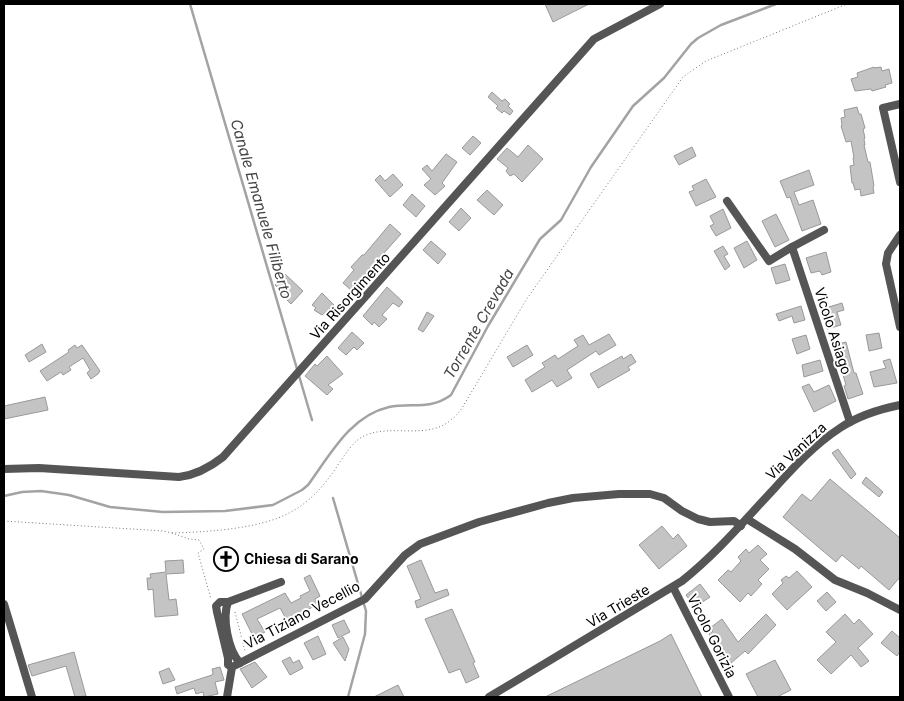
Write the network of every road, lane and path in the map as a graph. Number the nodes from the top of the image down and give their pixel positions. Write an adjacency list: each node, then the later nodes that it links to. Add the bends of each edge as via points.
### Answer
1 (660, 4): 12 (street, Via Risorgimento, via 594,39 212,466 179,478 39,468)
2 (847, 4): 16 (path, via 706,61 683,77 526,300 462,408 446,424 362,437 312,497 280,517 223,529)
3 (900, 104): 4 (street, via 883,108)
4 (900, 178)
5 (727, 201): 8 (street, via 769,262)
6 (824, 230): 8 (street)
7 (900, 235): 9 (street, via 888,253 886,264)
8 (792, 247): 11 (street, Vicolo Asiago)
9 (900, 327)
10 (900, 405): 11 (street, Via Vanizza)
11 (850, 422): 13 (street, Via Vanizza, via 805,456)
12 (4, 469)
13 (747, 518): 15 (street, Via Trieste); 22 (street, via 796,549 834,580)
14 (4, 521): 16 (path)
15 (741, 526): 18 (street, Via Trieste, via 711,557); 23 (street, Via Tiziano Vecellio, via 734,521 703,521 664,498 626,493 560,500 478,522 420,544 405,555 362,601)
16 (172, 532): 21 (path, via 201,542 204,549 198,553)
17 (281, 582): 19 (street)
18 (673, 587): 28 (street, Via Trieste); 29 (street, Vicolo Gorizia)
19 (230, 601): 21 (street); 23 (path); 23 (street, via 224,618 234,656)
20 (4, 604): 25 (street)
21 (216, 606): 24 (street, via 228,665)
22 (900, 610)
23 (244, 661): 24 (street, Via Tiziano Vecellio)
24 (232, 667): 27 (street)
25 (32, 696): 26 (street)
26 (23, 697)
27 (227, 697)
28 (490, 697)
29 (729, 697)

